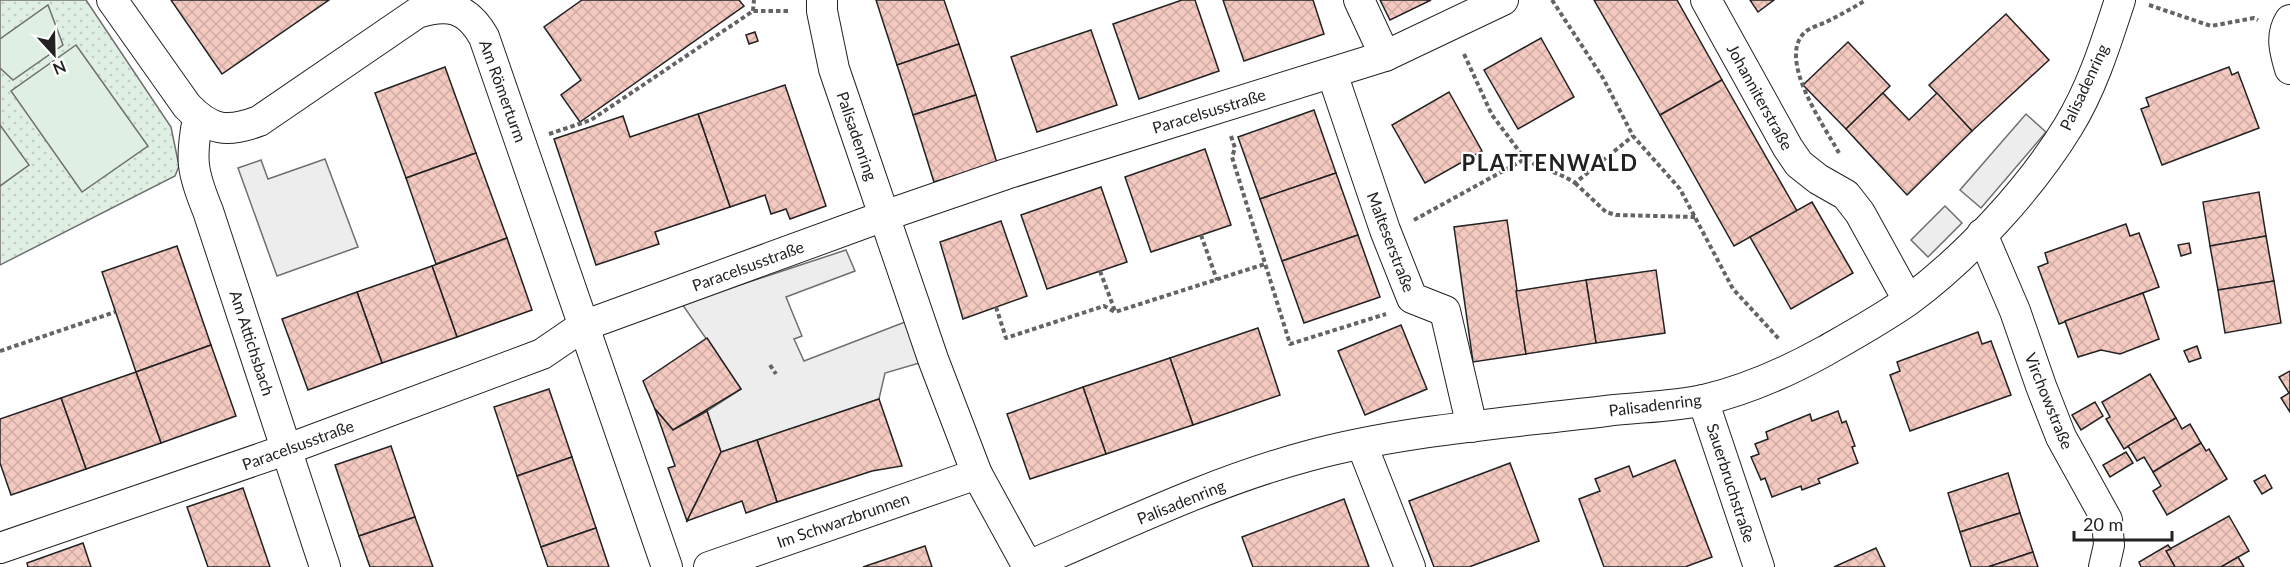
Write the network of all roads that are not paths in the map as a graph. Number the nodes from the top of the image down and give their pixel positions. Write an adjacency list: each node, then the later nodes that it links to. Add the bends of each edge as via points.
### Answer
1 (112, 0): 11 (street, Am Römerturm)
2 (1359, 0): 8 (street)
3 (1503, 0): 8 (street, Paracelsusstraße)
4 (1706, 0): 14 (street, Johanniterstraße, via 1799,164 1846,195)
5 (2132, 2): 13 (street, Palisadenring, via 2069,125 2031,181)
6 (822, 5): 12 (street, Palisadenring, via 834,69)
7 (2287, 25): 9 (street, via 2284,48)
8 (1386, 56): 10 (street, Paracelsusstraße)
9 (2290, 69)
10 (1332, 73): 12 (street, Paracelsusstraße); 17 (street, Malteserstraße, via 1412,298 1445,311)
11 (198, 118): 15 (street, Am Römerturm, via 228,130 259,121 417,13 450,8 465,14 476,22 484,37); 19 (street, Am Attichsbach, via 192,154 196,183)
12 (884, 216): 15 (street, Paracelsusstraße); 20 (street, Palisadenring)
13 (1982, 234): 14 (street, Palisadenring); 28 (street, Virchowstraße, via 2061,437 2106,520 2109,545)
14 (1908, 300): 16 (street, Palisadenring, via 1802,363 1758,383)
15 (583, 326): 19 (street, Paracelsusstraße, via 542,354); 23 (street, Am Römerturm)
16 (1703, 400): 17 (street, Palisadenring); 27 (street, Sauerbruchstraße)
17 (1472, 427): 18 (street, Palisadenring)
18 (1362, 445): 25 (street, Palisadenring, via 1308,456 1206,490); 26 (street)
19 (288, 449): 21 (street, Paracelsusstraße); 22 (street, Am Attichsbach)
20 (977, 474): 24 (street, Im Schwarzbrunnen); 25 (street, Palisadenring)
21 (0, 548)
22 (325, 567)
23 (667, 567)
24 (709, 567)
25 (1028, 567)
26 (1410, 567)
27 (1759, 567)
28 (2104, 567)

